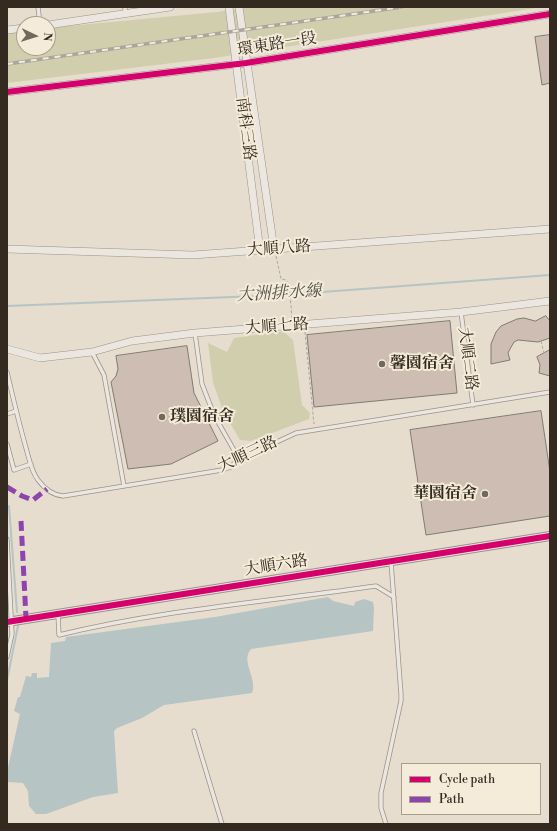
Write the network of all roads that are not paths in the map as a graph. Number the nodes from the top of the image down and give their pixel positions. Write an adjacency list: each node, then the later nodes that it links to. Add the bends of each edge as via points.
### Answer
1 (170, 7): 4 (street)
2 (229, 7): 8 (street, 南科三路)
3 (239, 7): 7 (street, 南科三路)
4 (125, 10): 6 (street)
5 (550, 14): 7 (street, 環東路一段)
6 (56, 23)
7 (246, 63): 8 (street, 環東路一段); 12 (street, 南科三路)
8 (236, 64): 9 (street, 環東路一段); 13 (street, 南科三路)
9 (7, 92)
10 (550, 229): 12 (street, 大順八路)
11 (7, 249): 13 (street, 大順八路, via 192,255)
12 (274, 249): 13 (street, 大順八路)
13 (260, 251)
14 (550, 301): 15 (street, 大順七路)
15 (461, 312): 16 (street, 大順七路); 21 (lane, 大順二路)
16 (195, 333): 18 (street, 大順七路, via 132,341); 25 (lane, via 202,384 214,415)
17 (7, 349): 18 (street, 大順七路, via 40,358)
18 (92, 352): 27 (lane, via 104,375)
19 (7, 372): 22 (lane, 大順三路)
20 (550, 392): 21 (lane, 大順三路)
21 (473, 405): 25 (lane, 大順三路, via 296,432)
22 (16, 411): 23 (lane); 26 (lane, 大順三路)
23 (7, 414)
24 (7, 444): 26 (lane, via 14,470)
25 (239, 459): 27 (lane, 大順三路, via 231,467 222,470)
26 (31, 464): 27 (lane, 大順三路, via 37,478 55,495 83,494)
27 (124, 486)
28 (550, 536): 30 (street, 大順六路)
29 (7, 539): 33 (lane)
30 (391, 562): 31 (lane); 32 (street, 大順六路)
31 (394, 597): 32 (lane, via 376,586 188,611 59,635); 37 (lane, via 401,701 381,793 381,808)
32 (58, 613): 33 (street, 大順六路)
33 (9, 621): 34 (lane, via 12,634)
34 (7, 657)
35 (194, 731): 36 (lane)
36 (222, 824)
37 (386, 824)

